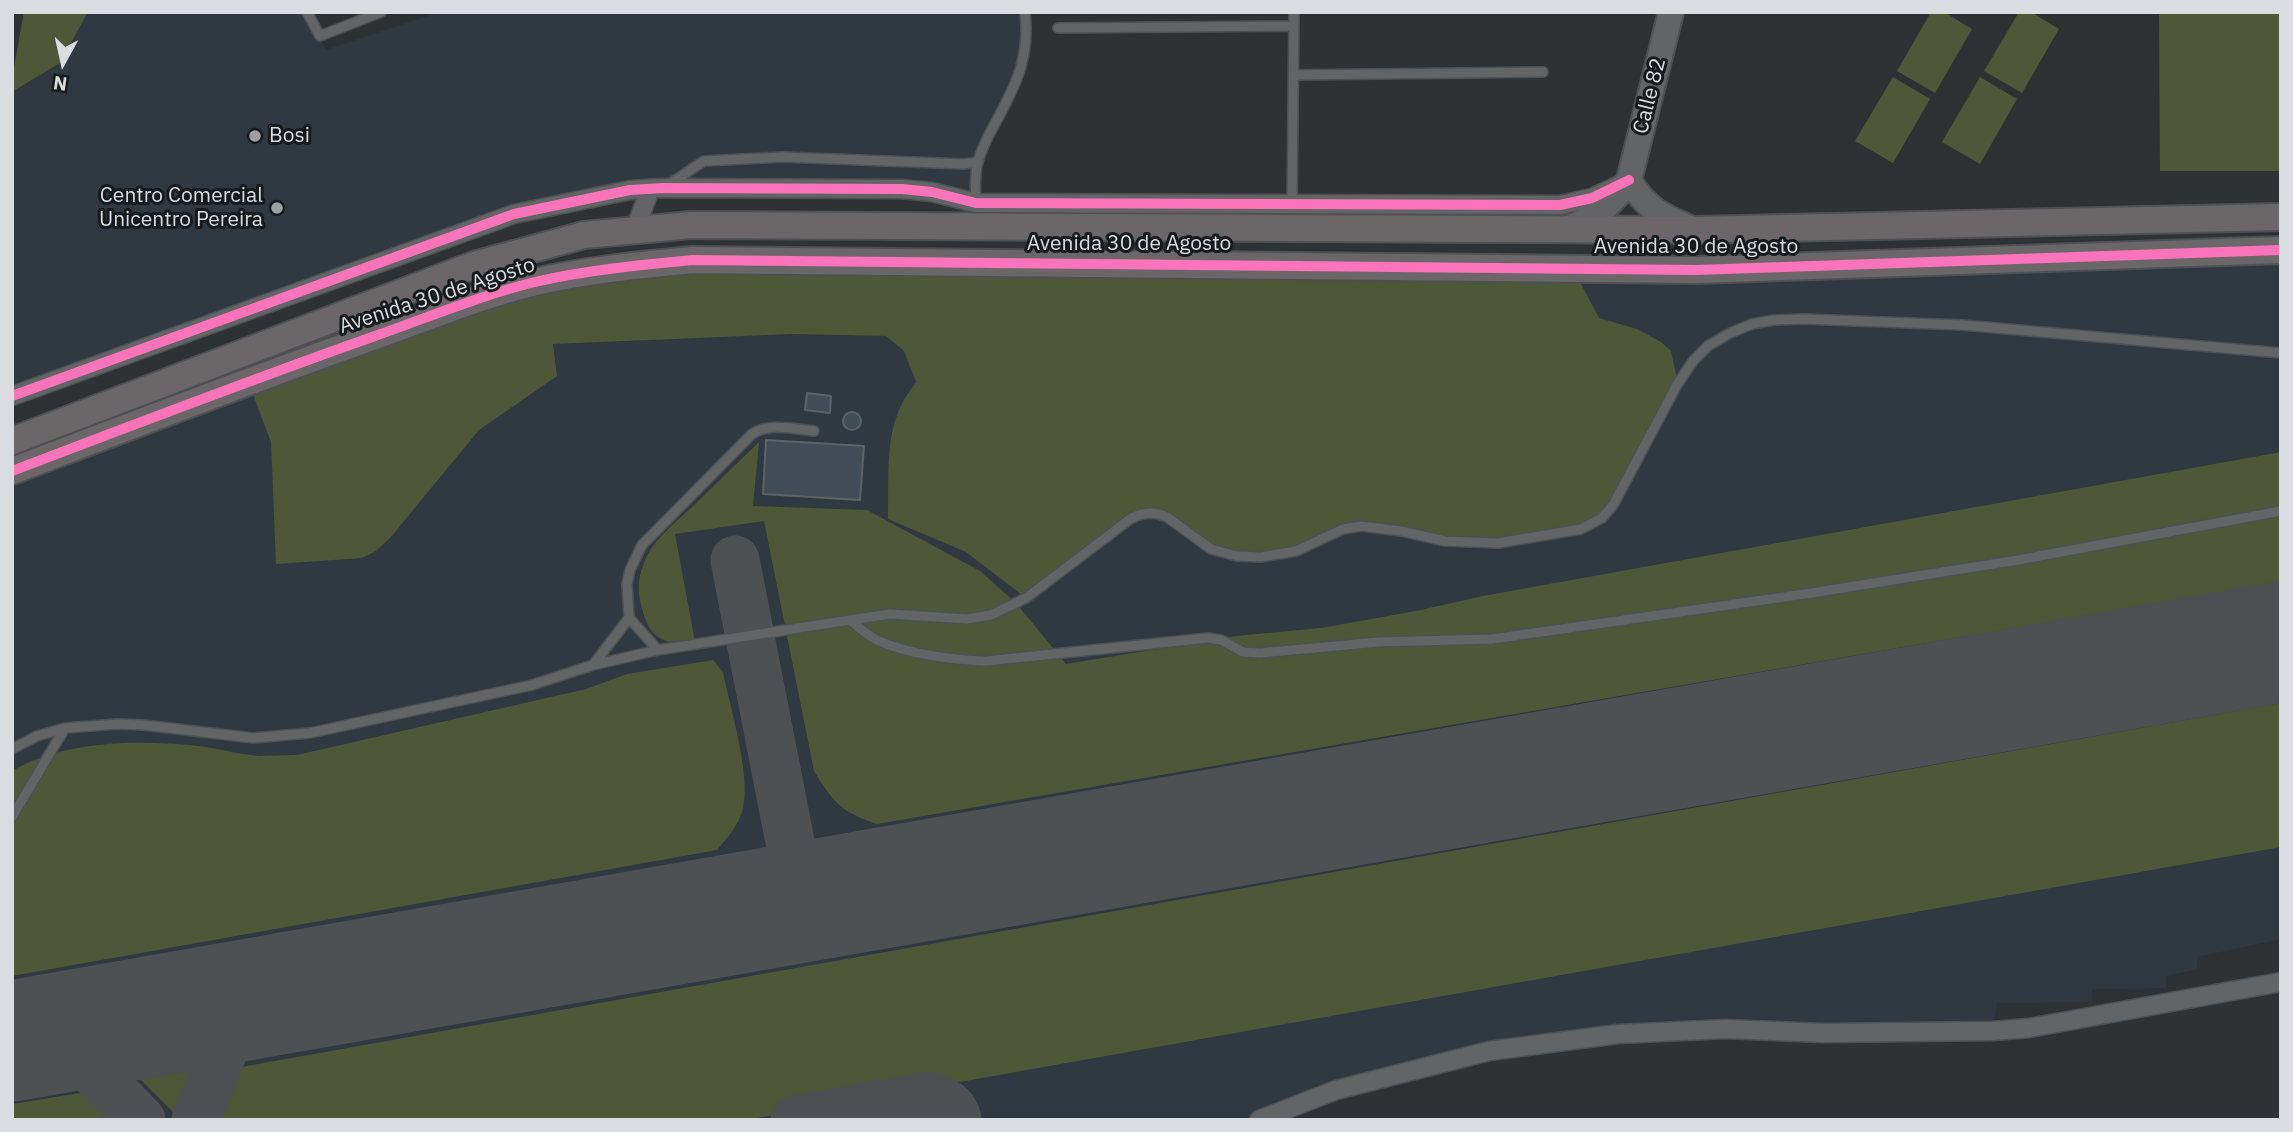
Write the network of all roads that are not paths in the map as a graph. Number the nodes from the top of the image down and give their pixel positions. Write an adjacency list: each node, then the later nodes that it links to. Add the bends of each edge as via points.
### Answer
1 (307, 12): 2 (lane, via 320,36)
2 (380, 12)
3 (1025, 12): 10 (lane, via 1022,68)
4 (1294, 12): 6 (lane)
5 (1671, 12): 11 (street, Calle 82)
6 (1294, 26): 7 (lane); 9 (lane)
7 (1058, 28)
8 (1543, 72): 9 (lane)
9 (1295, 75): 13 (lane)
10 (978, 162): 12 (lane, via 704,161); 14 (lane)
11 (1629, 180): 13 (street, via 1592,198 1560,205); 16 (street, Calle 82, via 1597,215); 18 (street, via 1648,206)
12 (657, 188): 14 (street, via 902,189 932,192); 17 (street); 21 (street, via 514,214)
13 (1292, 204): 14 (street)
14 (977, 214): 16 (main road, Avenida 30 de Agosto); 17 (main road, Avenida 30 de Agosto)
15 (2281, 217): 18 (main road, Avenida 30 de Agosto)
16 (1569, 228): 18 (main road, Avenida 30 de Agosto)
17 (635, 230): 23 (main road, Avenida 30 de Agosto, via 584,235 474,265)
18 (1694, 230)
19 (2281, 250): 24 (main road, Avenida 30 de Agosto, via 1696,270 706,260 640,265 533,282 488,296)
20 (2281, 353): 27 (lane, via 1962,325 1805,319 1752,324 1708,346 1693,361 1613,505 1581,529 1472,544 1361,526 1343,529 1296,551 1261,557 1211,549 1167,517 1149,512 1130,519 1026,598 991,615 967,620 890,614)
21 (12, 396)
22 (814, 430): 26 (lane, via 771,427 752,433 642,545 627,584)
23 (12, 442)
24 (12, 471)
25 (2281, 511): 27 (lane, via 2018,560 1492,639 1379,642 1260,653 1243,652 1208,638 986,661 958,660 878,641)
26 (629, 618): 28 (lane); 29 (lane)
27 (850, 621): 28 (lane)
28 (658, 650): 29 (lane)
29 (593, 665): 30 (lane, via 533,685 282,737 228,737 144,725)
30 (65, 728): 31 (lane); 32 (lane)
31 (12, 749)
32 (12, 817)
33 (2281, 982): 34 (street, via 2029,1028 1836,1033 1726,1029 1618,1034 1489,1051 1336,1090)
34 (1259, 1120)

